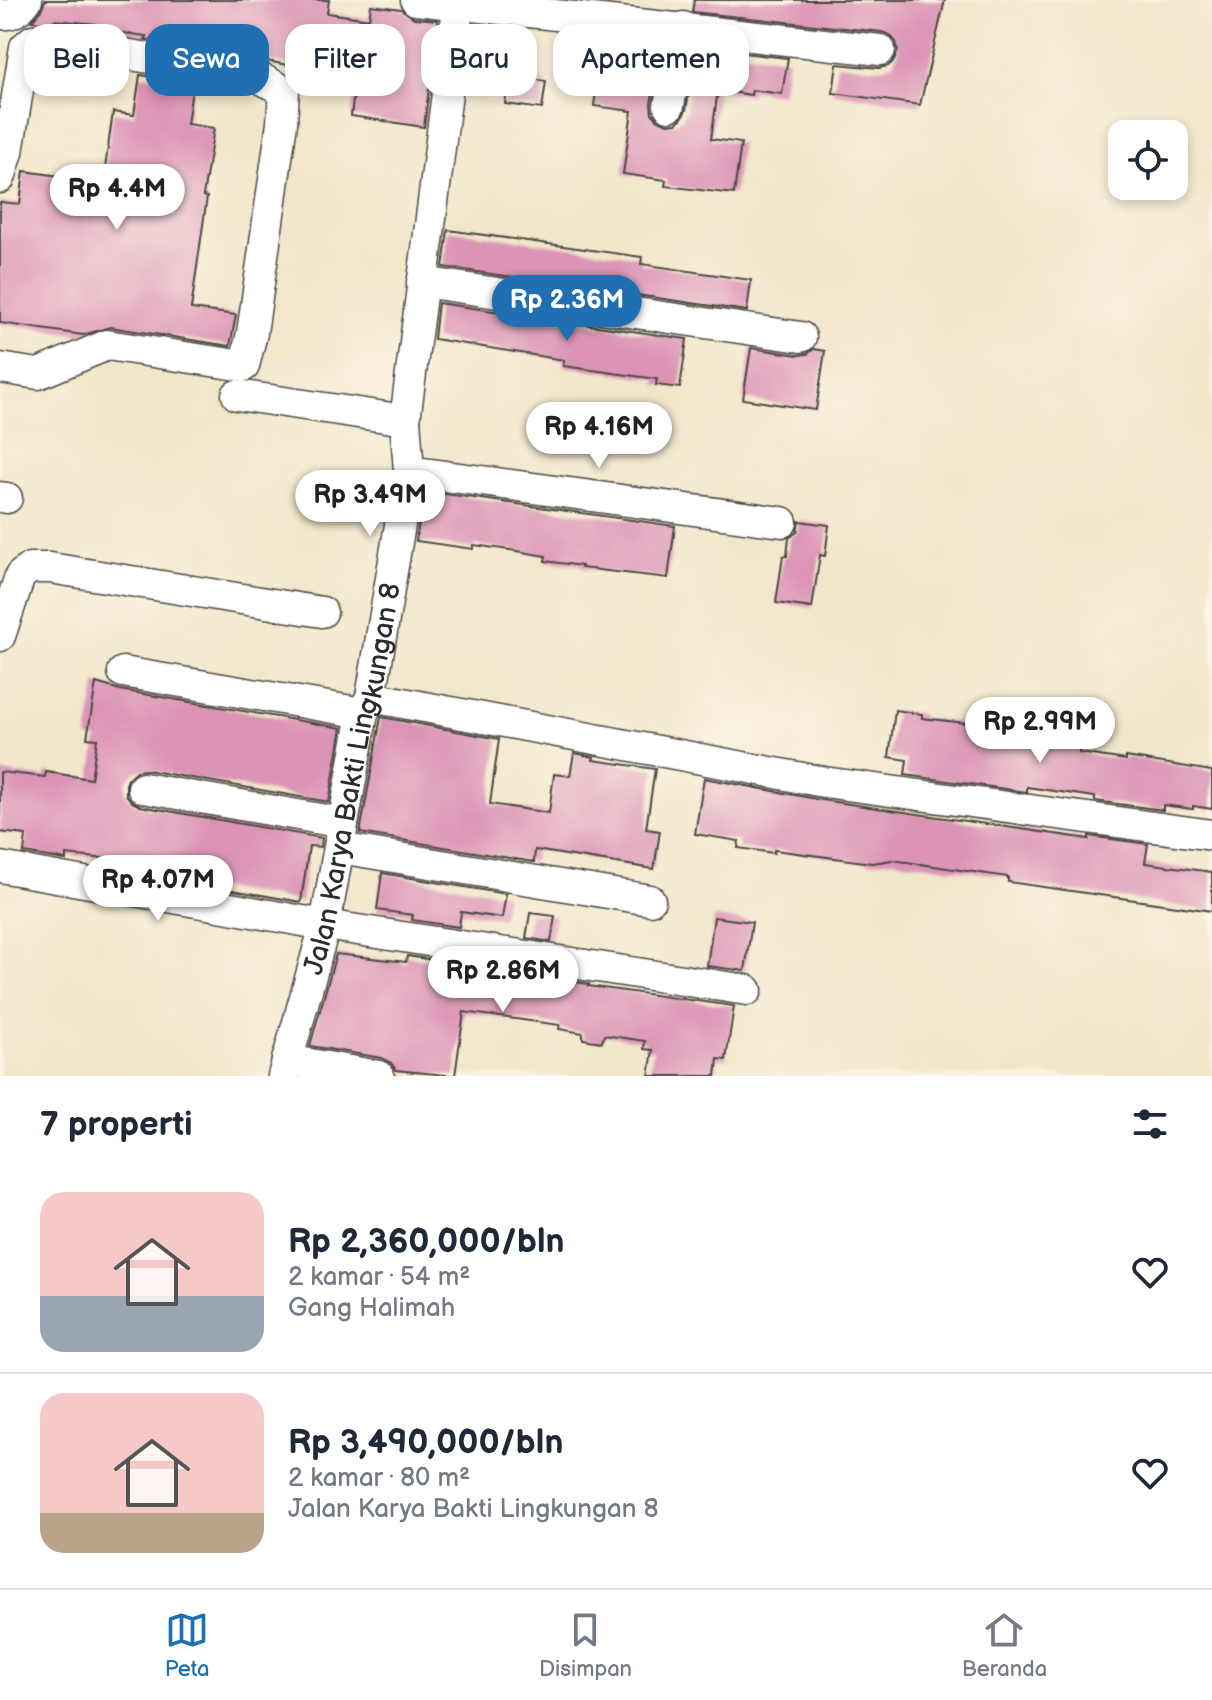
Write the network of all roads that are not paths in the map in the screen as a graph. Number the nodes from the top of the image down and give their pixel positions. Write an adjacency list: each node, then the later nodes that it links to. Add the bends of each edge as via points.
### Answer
1 (27, 0): 4 (street, via 7,15)
2 (416, 0): 3 (street)
3 (458, 3): 5 (street); 11 (street, Jalan Karya Bakti Lingkungan 8)
4 (0, 14)
5 (655, 24)
6 (749, 35): 7 (street)
7 (880, 50)
8 (671, 96): 9 (street)
9 (669, 106)
10 (0, 178): 13 (street, via 25,47 33,40 253,74 284,91 244,366 107,345 38,374)
11 (422, 282): 12 (street); 15 (street, Jalan Karya Bakti Lingkungan 8)
12 (801, 337)
13 (0, 368)
14 (237, 395): 15 (street)
15 (405, 420): 16 (street, Jalan Karya Bakti Lingkungan 8)
16 (409, 471): 17 (street); 21 (street, Jalan Karya Bakti Lingkungan 8)
17 (782, 522)
18 (322, 612): 19 (street, via 30,568 20,576)
19 (0, 636)
20 (123, 672): 21 (street)
21 (367, 705): 23 (street, Jalan Karya Bakti Lingkungan 8); 24 (street, via 824,782)
22 (143, 788): 23 (street)
23 (341, 835): 26 (street); 27 (street, Jalan Karya Bakti Lingkungan 8)
24 (1212, 835)
25 (0, 867): 27 (street)
26 (650, 900)
27 (325, 925): 28 (street); 29 (street, Jalan Karya Bakti Lingkungan 8)
28 (747, 990)
29 (285, 1068): 30 (street)
30 (379, 1076)

